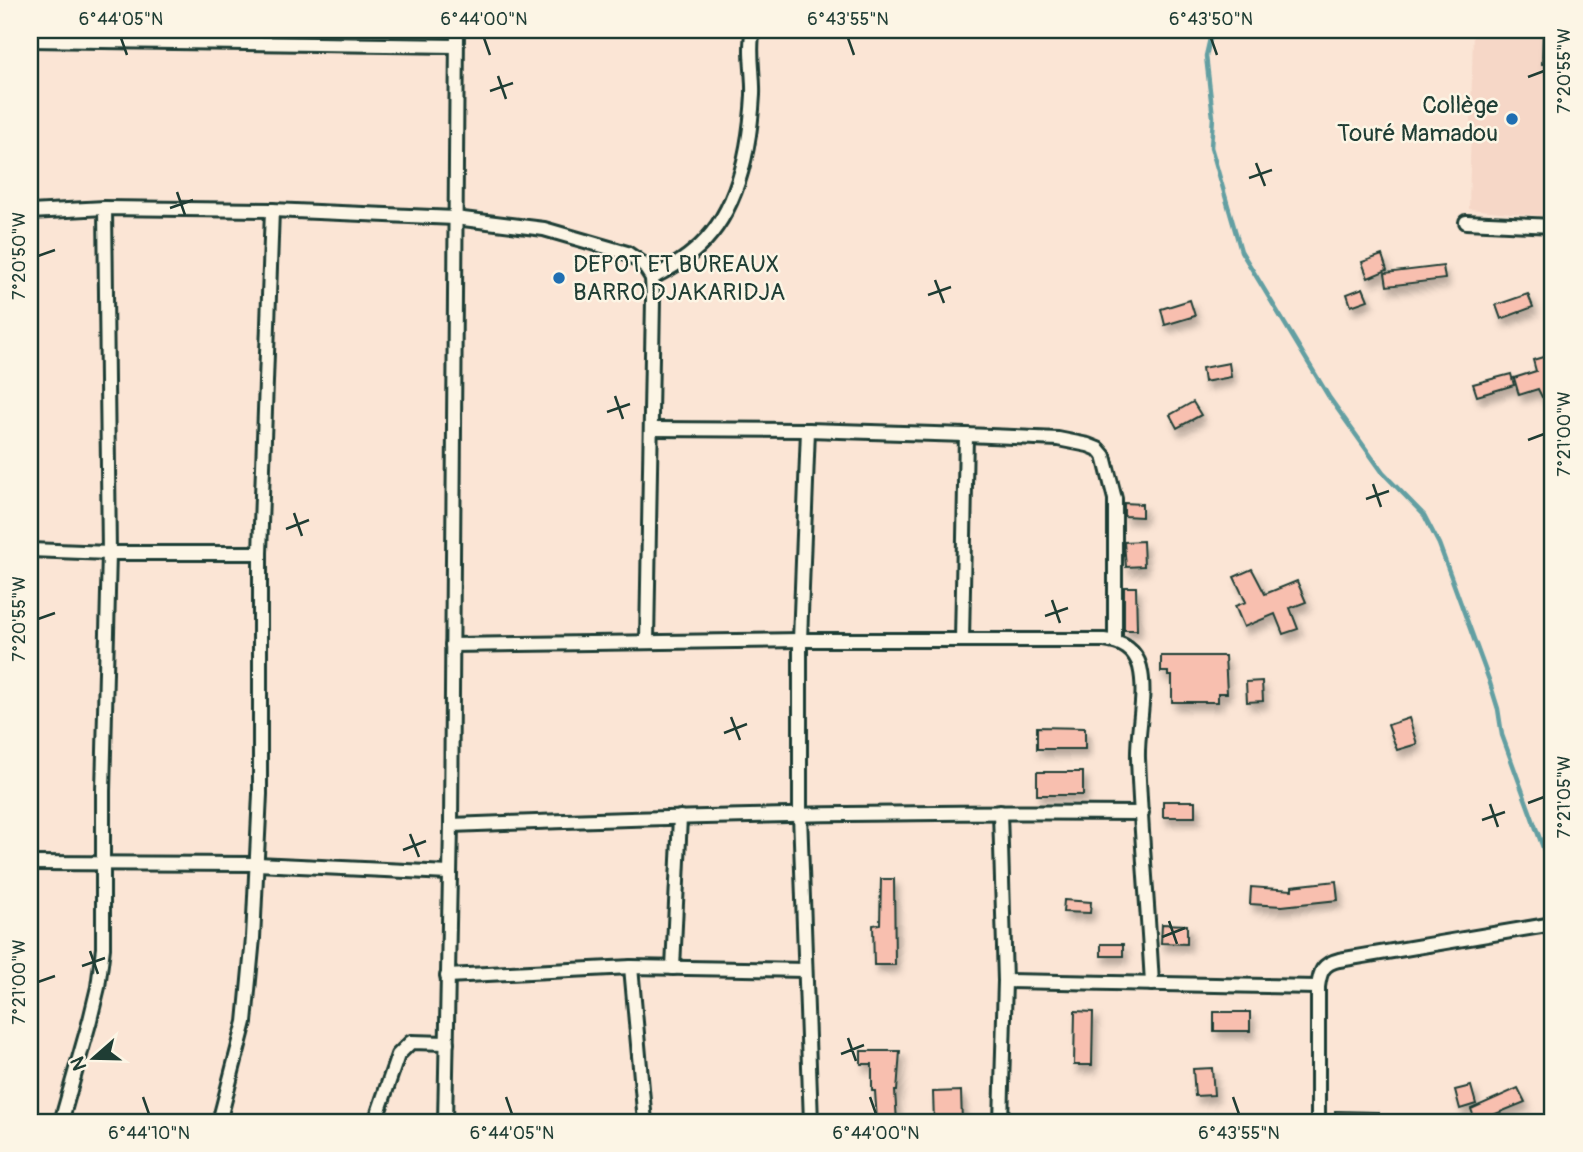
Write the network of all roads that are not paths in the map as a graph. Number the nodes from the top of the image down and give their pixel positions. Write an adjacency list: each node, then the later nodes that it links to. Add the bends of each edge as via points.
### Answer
1 (457, 30): 4 (street)
2 (753, 30): 11 (street, via 751,132 732,199 694,251)
3 (30, 40): 4 (street)
4 (456, 46): 8 (street)
5 (105, 208): 6 (street); 7 (street); 17 (street)
6 (272, 210): 8 (street); 16 (street)
7 (30, 212)
8 (456, 218): 11 (street, via 544,229 627,253 643,264); 22 (street)
9 (1466, 222): 10 (street)
10 (1553, 226)
11 (652, 278): 12 (street)
12 (652, 429): 13 (street); 21 (street)
13 (808, 430): 14 (street); 18 (street)
14 (966, 435): 19 (street); 20 (street, via 1078,441 1104,456 1115,499)
15 (30, 550): 17 (street)
16 (260, 552): 17 (street); 30 (street)
17 (109, 553): 29 (street)
18 (800, 640): 19 (street); 21 (street); 25 (street)
19 (962, 640): 20 (street)
20 (1115, 641): 24 (street, via 1130,649 1140,667)
21 (647, 642): 22 (street)
22 (452, 645): 27 (street)
23 (1000, 812): 24 (street); 25 (street); 37 (street)
24 (1142, 813): 38 (street)
25 (800, 814): 26 (street); 35 (street)
26 (680, 817): 27 (street); 34 (street)
27 (451, 825): 31 (street)
28 (30, 863): 29 (street)
29 (103, 863): 30 (street); 41 (street, via 98,987)
30 (257, 864): 31 (street); 42 (street, via 245,1022)
31 (449, 873): 36 (street)
32 (1553, 924): 39 (street, via 1331,962 1320,972)
33 (631, 967): 34 (street); 36 (street); 45 (street)
34 (673, 968): 35 (street)
35 (805, 970): 46 (street)
36 (447, 976): 40 (street)
37 (1005, 981): 38 (street); 47 (street)
38 (1152, 984): 39 (street)
39 (1318, 987): 48 (street)
40 (447, 1043): 43 (street, via 411,1042 398,1055); 44 (street)
41 (61, 1122)
42 (219, 1122)
43 (375, 1122)
44 (445, 1122)
45 (645, 1122)
46 (811, 1122)
47 (1001, 1122)
48 (1318, 1122)

